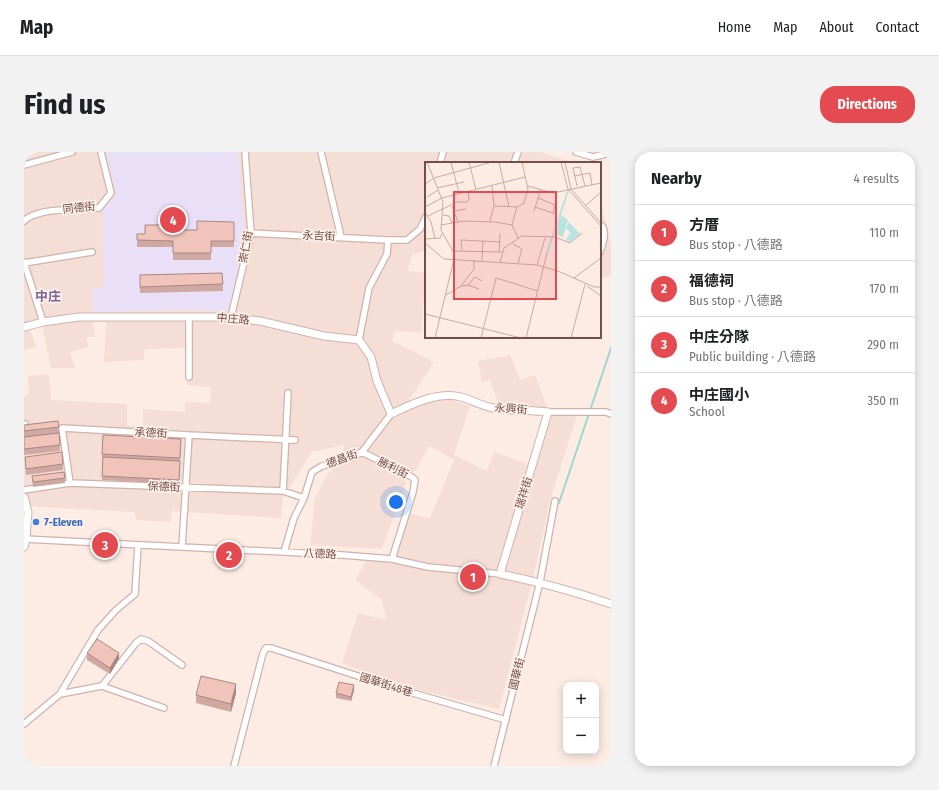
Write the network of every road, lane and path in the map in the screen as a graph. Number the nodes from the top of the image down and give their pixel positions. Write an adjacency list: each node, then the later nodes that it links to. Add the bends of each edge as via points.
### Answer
1 (47, 152): 10 (street)
2 (72, 152): 10 (street)
3 (101, 152): 15 (street, 同德街, via 111,193 99,208 42,212)
4 (245, 152): 17 (street, 崇仁街)
5 (321, 152): 18 (street)
6 (443, 152): 11 (street)
7 (518, 152): 12 (street)
8 (576, 152): 9 (street, via 593,157)
9 (611, 153)
10 (49, 158): 13 (street)
11 (440, 162)
12 (514, 162)
13 (24, 165)
14 (425, 219): 19 (street, via 420,229 407,240)
15 (24, 221)
16 (601, 226): 20 (street, via 605,232)
17 (251, 233): 18 (street, 永吉街); 24 (street, 崇仁街)
18 (341, 237): 19 (street, 永吉街)
19 (388, 240): 27 (street, via 387,254 369,288)
20 (601, 249)
21 (92, 252): 22 (street)
22 (24, 263): 25 (street)
23 (189, 317): 24 (street, 中庄路); 25 (street, 中庄路, via 79,317); 28 (street)
24 (231, 317): 27 (street, 中庄路, via 324,336)
25 (43, 322): 26 (street, 中庄路)
26 (24, 327)
27 (359, 340): 31 (street, via 371,357 377,381)
28 (189, 377)
29 (288, 393): 34 (street)
30 (548, 412): 31 (street, 永興街, via 494,408 461,397 444,396 416,402); 32 (street, 永興街); 50 (street, 瑞祥街)
31 (391, 414): 36 (street, 德昌街)
32 (611, 414)
33 (189, 436): 34 (street, 承德街); 37 (street, 承德街, via 62,428); 38 (street)
34 (285, 439): 35 (street, 承德街); 40 (street)
35 (295, 440)
36 (362, 452): 42 (street, 德昌街, via 312,472); 49 (street, 勝利街, via 415,480)
37 (70, 483): 38 (street, 保德街); 39 (street, 保德街)
38 (186, 488): 40 (street, 保德街); 47 (street)
39 (24, 490)
40 (283, 491): 42 (street, 保德街)
41 (24, 497): 44 (street, via 28,512)
42 (304, 498): 48 (street, 德昌街, via 294,518)
43 (555, 501): 51 (street, 國華街)
44 (25, 539): 45 (street, 八德路); 46 (street)
45 (138, 545): 47 (street, 八德路); 55 (street, via 135,594 98,630)
46 (24, 547)
47 (182, 547): 48 (street, 八德路)
48 (284, 552): 49 (street, 八德路)
49 (392, 559): 50 (street, 八德路, via 428,567)
50 (500, 574): 51 (street, 八德路)
51 (540, 582): 52 (street, 八德路); 57 (street, 國華街)
52 (611, 604)
53 (182, 665): 54 (street, via 148,641 141,639)
54 (102, 686): 55 (street); 56 (street)
55 (60, 694): 58 (street)
56 (164, 708)
57 (506, 720): 59 (street, 國華街48巷, via 266,648); 60 (street, 國華街)
58 (24, 724)
59 (234, 766)
60 (494, 766)

